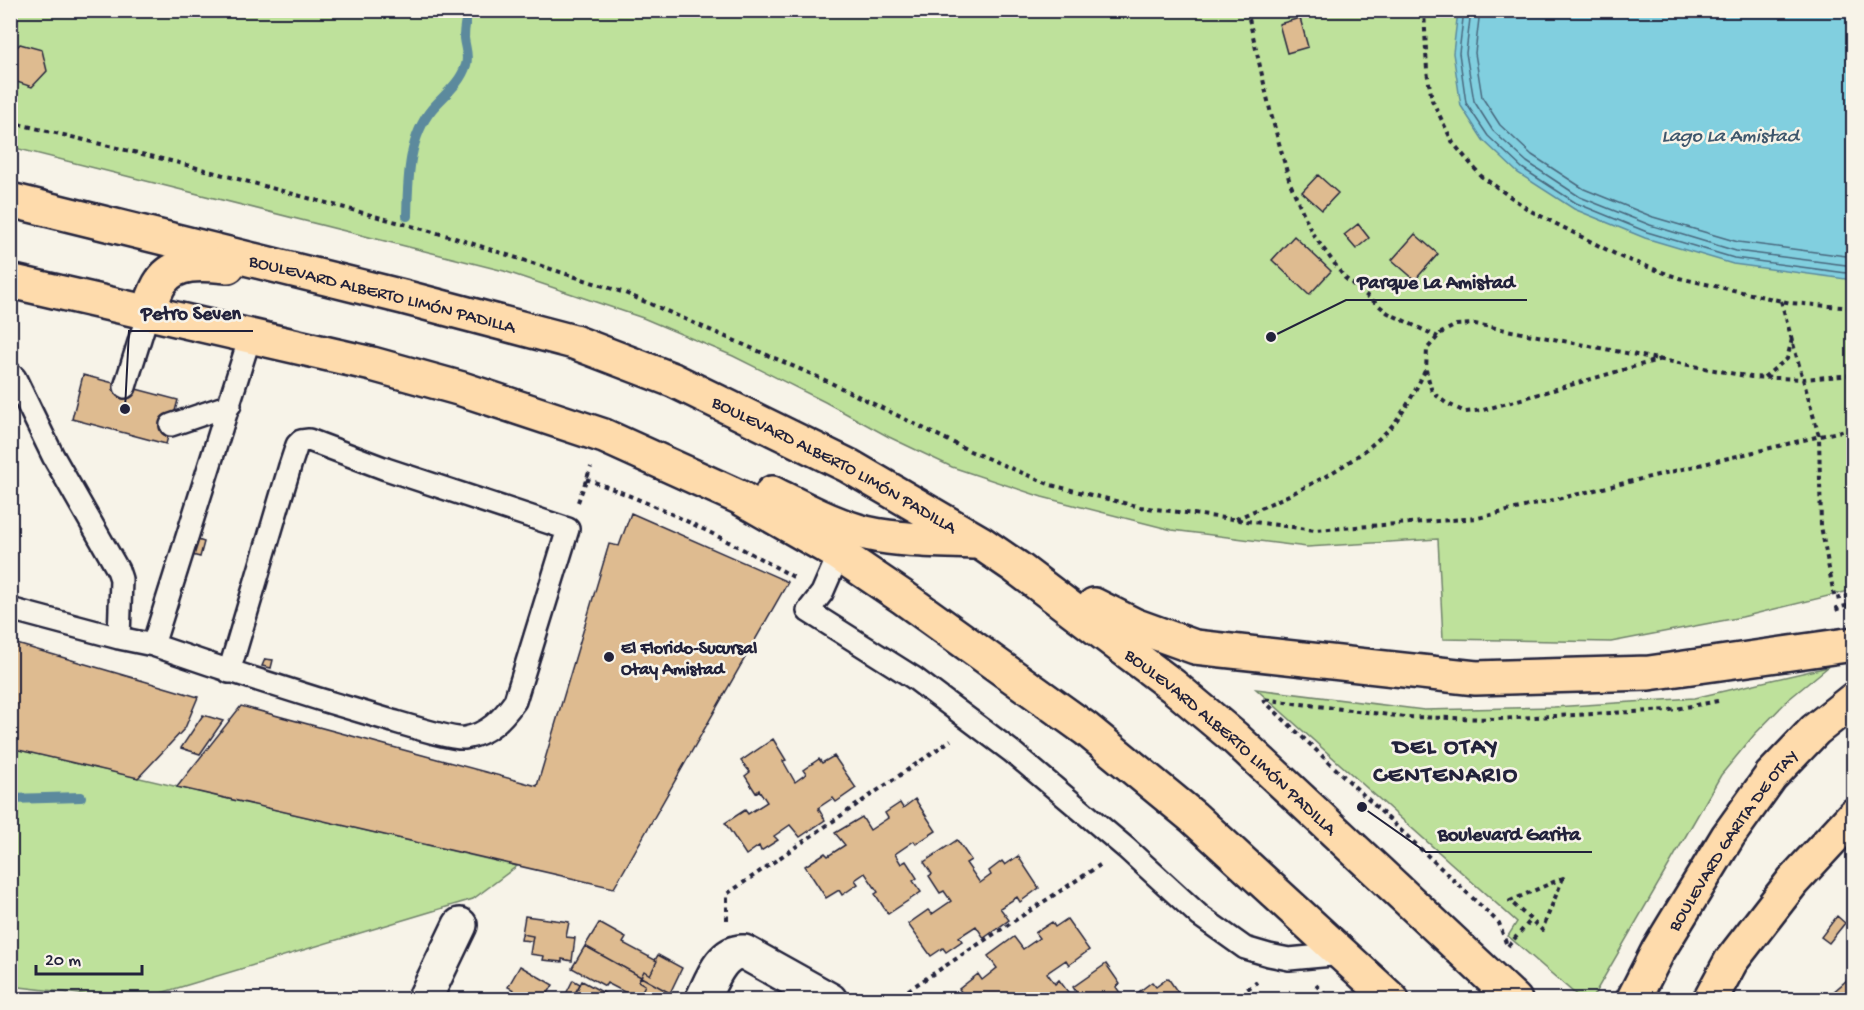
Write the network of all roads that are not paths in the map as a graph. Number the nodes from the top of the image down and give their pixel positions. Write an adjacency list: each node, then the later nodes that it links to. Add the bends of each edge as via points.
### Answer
1 (10, 200): 2 (highway, BOULEVARD ALBERTO LIMÓN PADILLA)
2 (287, 269): 4 (highway, via 196,264 176,269 161,281); 11 (highway, BOULEVARD ALBERTO LIMÓN PADILLA, via 574,342 673,380 849,466)
3 (10, 280): 4 (highway)
4 (148, 313): 5 (highway); 7 (lane)
5 (250, 337): 8 (lane); 9 (highway, via 372,364)
6 (10, 373): 15 (lane, via 118,570)
7 (125, 387)
8 (230, 405): 10 (lane); 16 (lane)
9 (528, 410): 11 (highway, via 637,434 859,531); 12 (highway, via 604,436 739,497)
10 (171, 425)
11 (981, 543): 13 (highway, BOULEVARD ALBERTO LIMÓN PADILLA)
12 (839, 554): 22 (highway, via 1086,729 1193,817); 22 (lane, via 822,593 808,611 914,678 975,723 1126,848 1200,916 1245,948 1289,959)
13 (1016, 567): 17 (highway, via 1134,625 1195,647 1476,678 1648,673); 27 (highway, BOULEVARD ALBERTO LIMÓN PADILLA, via 1123,646 1235,738)
14 (10, 609): 15 (lane)
15 (119, 638): 16 (lane)
16 (153, 645): 18 (lane)
17 (1854, 645)
18 (229, 672): 18 (lane, via 301,441 309,440 568,529 515,701 502,719 481,733 462,739)
19 (1854, 699): 28 (highway, BOULEVARD GARITA DE OTAY, via 1815,730 1771,777 1723,846)
20 (1854, 815): 29 (highway, via 1786,890 1731,961)
21 (460, 925): 23 (street)
22 (1343, 954): 26 (highway)
23 (424, 999)
24 (702, 999): 25 (street, via 723,962 735,951 744,952)
25 (830, 999)
26 (1392, 999)
27 (1515, 999)
28 (1633, 999)
29 (1710, 999)

